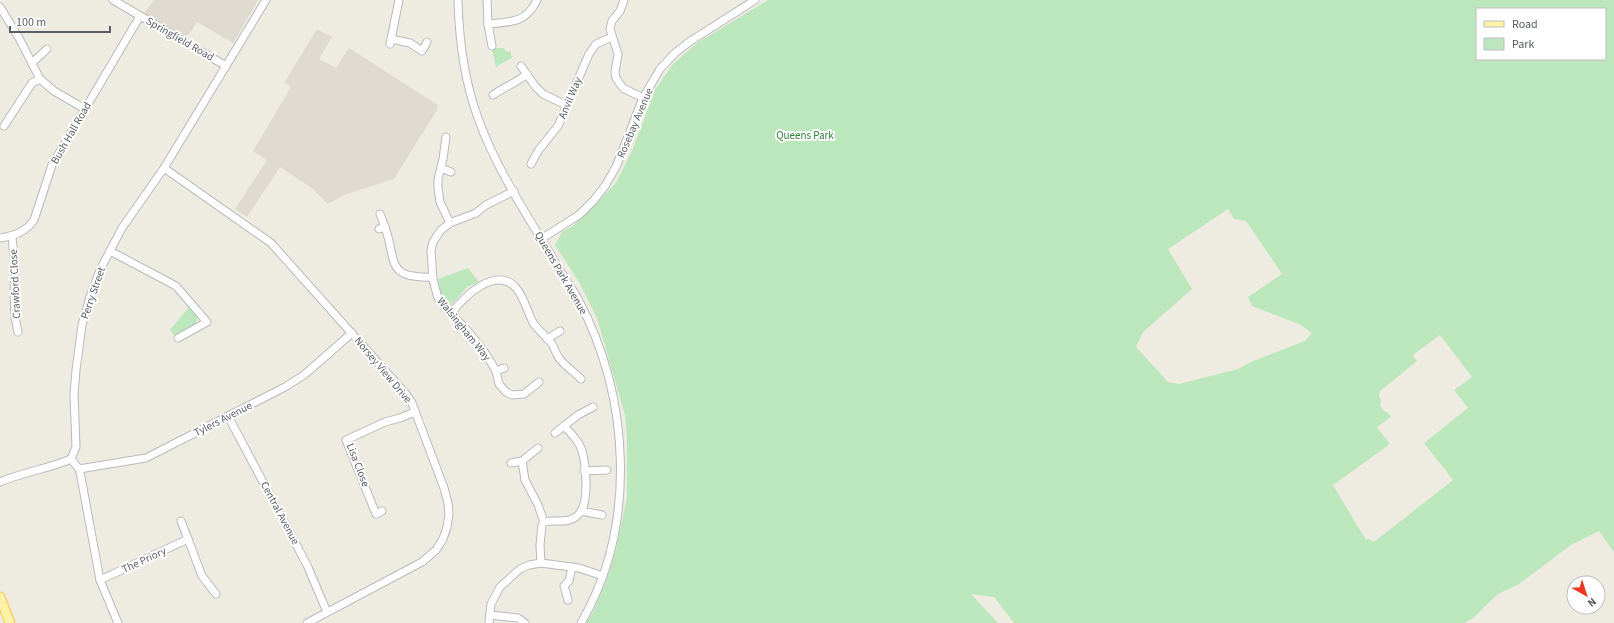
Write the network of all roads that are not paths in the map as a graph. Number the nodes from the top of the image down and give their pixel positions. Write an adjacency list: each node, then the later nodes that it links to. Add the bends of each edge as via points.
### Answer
1 (114, 0): 10 (street, Springfield Road)
2 (266, 0): 17 (street, Perry Street)
3 (399, 0): 13 (street, via 391,41 410,43 422,51)
4 (458, 0): 31 (street, Queens Park Avenue, via 460,40 478,118 500,168)
5 (487, 0): 11 (street)
6 (537, 0): 11 (street, via 530,12 514,22)
7 (624, 0): 12 (street, via 612,21)
8 (754, 0): 22 (street, Rosebay Avenue, via 675,53 660,69)
9 (0, 7): 16 (street)
10 (140, 16): 17 (street, Springfield Road); 24 (street, Bush Hall Road)
11 (488, 24): 14 (street)
12 (612, 37): 22 (street, via 618,54 616,78 623,88); 23 (street, Anvil Way, via 592,48)
13 (427, 42)
14 (492, 46)
15 (47, 49): 16 (street)
16 (32, 63): 20 (street)
17 (226, 66): 28 (street, Perry Street)
18 (520, 66): 19 (street)
19 (527, 74): 21 (street); 23 (street, via 542,94)
20 (40, 79): 24 (street, via 54,91); 25 (street, via 32,83)
21 (493, 95)
22 (643, 98): 36 (street, Rosebay Avenue, via 616,167 605,186 579,215)
23 (566, 105): 27 (street, Anvil Way, via 558,126)
24 (85, 109): 34 (street, Bush Hall Road, via 52,165 34,220 30,226)
25 (4, 126)
26 (446, 137): 29 (street)
27 (531, 164)
28 (164, 168): 37 (street, Perry Street); 42 (street, Norsey View Drive, via 271,243)
29 (441, 168): 30 (street); 33 (street, via 438,179 440,202)
30 (451, 172)
31 (514, 190): 33 (street, Walsingham Way, via 476,213); 36 (street, Queens Park Avenue)
32 (380, 214): 38 (street, via 382,228 389,239 391,256 398,270 413,277)
33 (450, 223): 38 (street, Walsingham Way, via 440,230 433,242)
34 (12, 237): 35 (street, Bush Hall Road); 41 (street, Crawford Close, via 15,317)
35 (0, 238)
36 (541, 239): 70 (street, Queens Park Avenue, via 578,298 596,338 615,406 620,456 620,492 613,537)
37 (110, 251): 43 (street, via 176,286 210,320); 55 (street, Perry Street, via 100,270 82,325 74,394 76,447)
38 (433, 276): 39 (street, Walsingham Way, via 438,298)
39 (451, 314): 44 (street, via 464,298 483,285 491,281 507,281 516,287 533,323); 46 (street, Walsingham Way, via 476,340)
40 (560, 331): 44 (street)
41 (18, 332)
42 (352, 333): 50 (street, Norsey View Drive, via 406,394); 51 (street, Tylers Avenue, via 304,375 286,387)
43 (178, 338)
44 (547, 339): 47 (street, via 558,357)
45 (504, 368): 46 (street, Walsingham Way)
46 (496, 370): 48 (street, Walsingham Way, via 499,384 512,395 524,394)
47 (581, 379)
48 (539, 382)
49 (594, 407): 52 (street)
50 (415, 412): 63 (street, Lisa Close, via 385,422 346,440); 75 (street, Norsey View Drive, via 436,464 448,503 448,527 443,539 436,550 422,562)
51 (228, 416): 58 (street, Tylers Avenue, via 146,458); 75 (street, Central Avenue, via 307,565)
52 (564, 426): 53 (street); 60 (street, via 581,449)
53 (555, 433)
54 (538, 448): 56 (street)
55 (71, 459): 58 (street); 61 (street)
56 (522, 461): 57 (street); 66 (street, via 525,480)
57 (512, 463)
58 (79, 469): 71 (street)
59 (607, 470): 60 (street)
60 (584, 471): 62 (street, via 585,502)
61 (0, 482)
62 (581, 511): 64 (street); 66 (street, via 573,519)
63 (376, 514)
64 (602, 515)
65 (181, 521): 67 (street)
66 (544, 522): 68 (street, via 540,537)
67 (188, 539): 71 (street, The Priory); 72 (street, via 202,576)
68 (541, 562): 69 (street); 76 (street, via 520,569 500,587 491,604)
69 (572, 567): 70 (street); 74 (street, via 569,581 564,586)
70 (603, 576): 82 (street, Queens Park Avenue)
71 (100, 580): 78 (street)
72 (216, 594)
73 (0, 597): 77 (main road)
74 (568, 600)
75 (327, 612): 79 (street, Norsey View Drive)
76 (490, 615): 80 (street); 81 (street, via 518,618)
77 (10, 623)
78 (118, 623)
79 (307, 623)
80 (489, 623)
81 (525, 623)
82 (581, 623)

